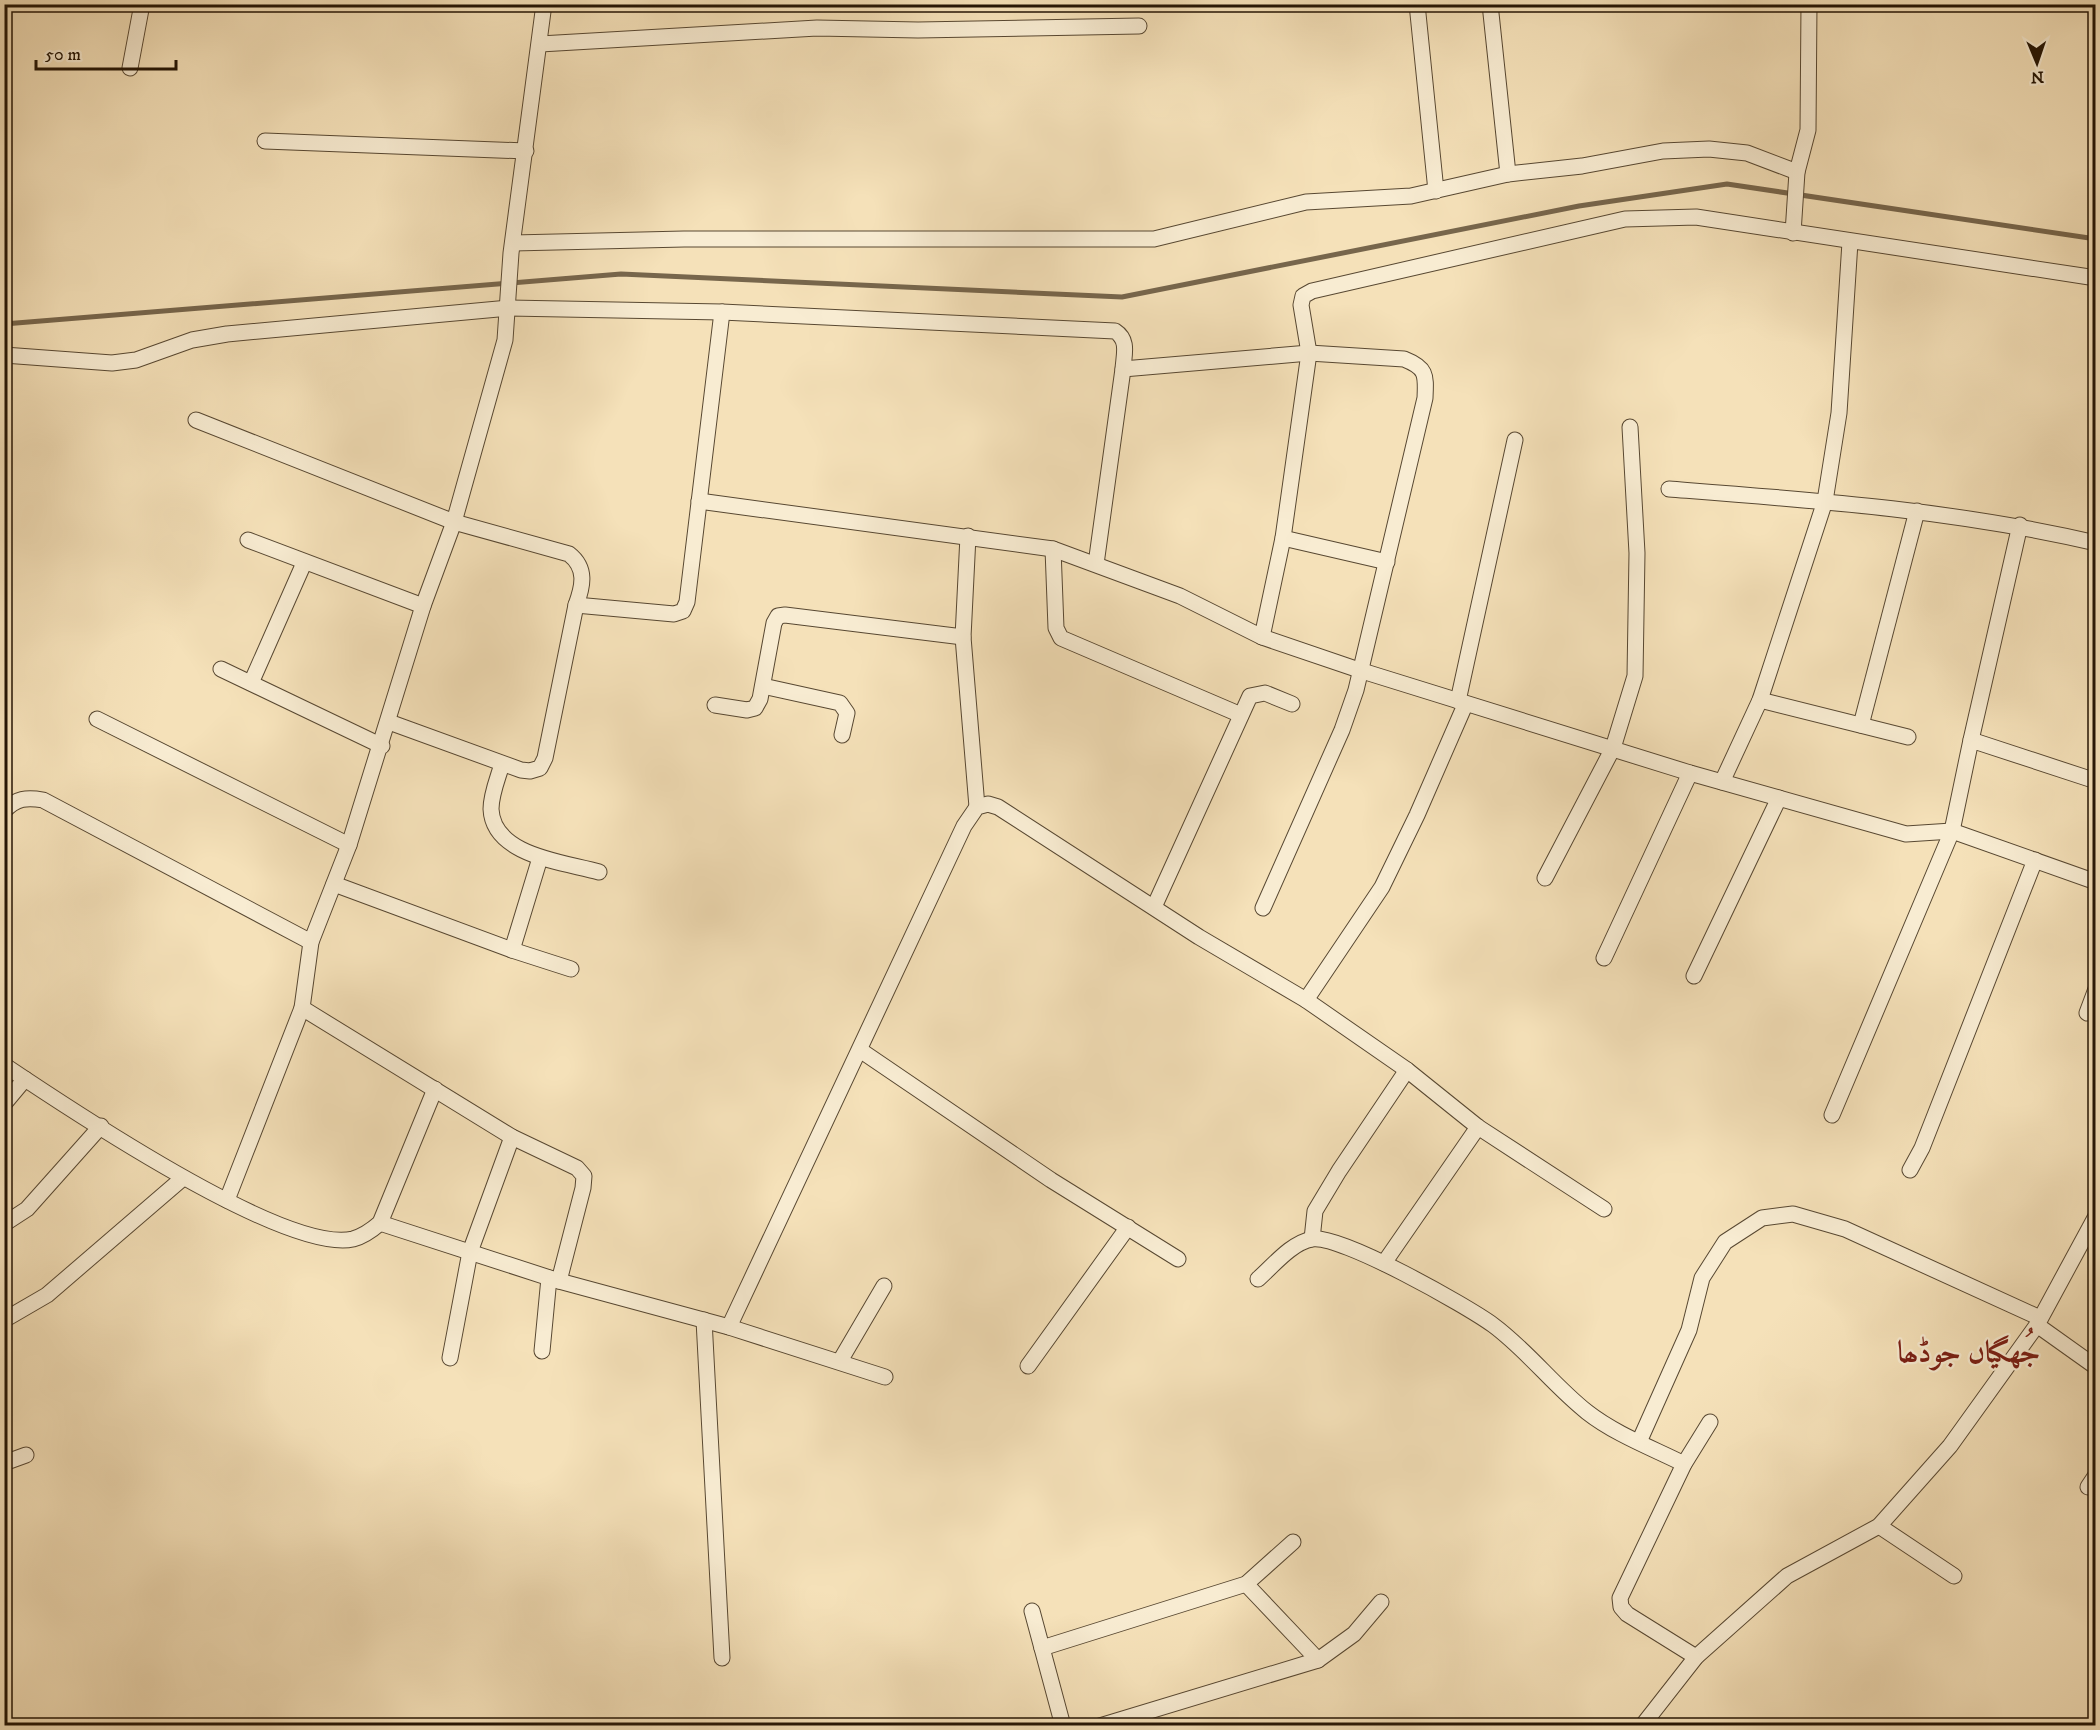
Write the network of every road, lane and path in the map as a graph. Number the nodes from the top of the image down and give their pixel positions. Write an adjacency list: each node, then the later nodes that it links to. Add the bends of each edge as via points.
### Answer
1 (142, 4): 8 (street)
2 (544, 4): 7 (street)
3 (1417, 4): 13 (street)
4 (1490, 4): 12 (street)
5 (1809, 4): 11 (street, via 1808,130)
6 (1139, 26): 7 (street, via 817,28)
7 (540, 45): 10 (street)
8 (130, 68)
9 (265, 141): 10 (street)
10 (526, 151): 16 (street)
11 (1797, 172): 12 (street, via 1747,153 1709,149 1663,151); 14 (street)
12 (1508, 174): 13 (street)
13 (1436, 191): 16 (street, via 1306,202 1154,239 684,239)
14 (1793, 233): 15 (street); 20 (street, via 1696,218 1625,219 1312,291 1303,296 1301,305)
15 (1850, 242): 17 (street); 28 (street, via 1839,413)
16 (512, 248): 18 (street)
17 (2096, 278)
18 (508, 301): 19 (street); 21 (street, via 227,334 112,363); 30 (street, via 505,340)
19 (723, 312): 22 (street, via 1114,331 1125,343); 27 (street)
20 (1309, 353): 22 (street); 33 (street); 38 (street, via 1404,358 1419,365 1426,376 1425,398)
21 (4, 355)
22 (1123, 369): 39 (street)
23 (196, 420): 30 (street)
24 (1630, 427): 60 (street, via 1636,553 1635,676)
25 (1515, 440): 49 (street)
26 (1669, 489): 28 (street)
27 (699, 501): 32 (street); 40 (street, via 683,611 674,614)
28 (1825, 501): 29 (street); 48 (street)
29 (1917, 511): 31 (street); 55 (street)
30 (454, 522): 40 (street, via 569,554 579,562 583,577); 41 (street)
31 (2020, 525): 35 (street); 58 (street)
32 (968, 536): 36 (street); 42 (street)
33 (1283, 538): 38 (street); 43 (street)
34 (248, 540): 37 (street)
35 (2096, 543)
36 (1053, 549): 39 (street); 52 (street, via 1056,628 1061,638)
37 (304, 562): 41 (street); 46 (street)
38 (1388, 562): 45 (street)
39 (1096, 564): 43 (street, via 1180,596)
40 (576, 605): 61 (street, via 545,758 540,768 530,771)
41 (423, 606): 54 (street)
42 (963, 637): 47 (street, via 778,616); 66 (street)
43 (1262, 637): 45 (street)
44 (222, 669): 46 (street)
45 (1359, 670): 49 (street); 77 (street, via 1342,730)
46 (251, 683): 59 (street)
47 (763, 686): 51 (street, via 755,708); 56 (street, via 840,703 847,712)
48 (1760, 700): 55 (street); 64 (street)
49 (1461, 703): 60 (street); 84 (street, via 1417,815 1382,887)
50 (1292, 704): 52 (street, via 1257,693 1250,696)
51 (715, 705)
52 (1241, 715): 76 (street)
53 (97, 719): 69 (street)
54 (389, 722): 59 (street); 61 (street)
55 (1861, 725): 57 (street)
56 (842, 735)
57 (1908, 737)
58 (1971, 740): 63 (street); 68 (street)
59 (381, 746): 69 (street)
60 (1613, 748): 62 (street); 73 (street)
61 (502, 764): 70 (street, via 491,808 494,826 504,839)
62 (1690, 773): 64 (street); 80 (street)
63 (2096, 781)
64 (1722, 782): 65 (street)
65 (1779, 798): 68 (street, via 1906,834); 82 (street)
66 (977, 807): 76 (street, via 998,807); 87 (street, via 964,826)
67 (4, 811): 78 (street, via 27,797 44,800)
68 (1952, 831): 71 (street); 93 (street)
69 (349, 845): 75 (street)
70 (540, 858): 72 (street); 79 (street)
71 (2035, 860): 74 (street); 97 (street)
72 (599, 872)
73 (1545, 878)
74 (2096, 882)
75 (334, 884): 78 (street); 79 (street)
76 (1154, 907): 84 (street)
77 (1263, 908)
78 (311, 942): 85 (street)
79 (512, 950): 81 (street)
80 (1604, 958)
81 (571, 969)
82 (1694, 976)
83 (2096, 989): 86 (street)
84 (1306, 1000): 89 (street)
85 (302, 1008): 91 (street); 99 (street)
86 (2087, 1013)
87 (860, 1050): 104 (street, via 1051,1180); 115 (street)
88 (4, 1065): 90 (street)
89 (1407, 1070): 95 (street); 105 (street, via 1315,1211)
90 (25, 1079): 92 (street); 94 (street)
91 (435, 1089): 96 (street); 102 (street)
92 (4, 1104)
93 (1832, 1115)
94 (100, 1126): 98 (street); 103 (street, via 27,1209)
95 (1478, 1127): 100 (street); 108 (street)
96 (512, 1137): 106 (street); 110 (street, via 577,1168 584,1176)
97 (1910, 1170)
98 (183, 1178): 99 (street); 112 (street, via 47,1295)
99 (226, 1200): 102 (street, via 294,1229 330,1238 351,1239)
100 (1604, 1209)
101 (2096, 1216): 114 (street)
102 (380, 1223): 106 (street)
103 (4, 1224)
104 (1128, 1227): 107 (street); 119 (street)
105 (1312, 1239): 108 (street, via 1335,1242); 109 (street, via 1290,1250)
106 (470, 1252): 110 (street); 117 (street)
107 (1178, 1259)
108 (1384, 1263): 123 (street, via 1492,1324 1587,1412)
109 (1257, 1279)
110 (554, 1280): 113 (street); 116 (street)
111 (884, 1286): 118 (street)
112 (4, 1320)
113 (704, 1320): 115 (street); 135 (street)
114 (2039, 1322): 120 (street); 123 (street, via 1845,1229 1792,1214 1762,1218 1725,1242 1702,1278 1689,1330); 127 (street, via 1950,1446)
115 (729, 1327): 118 (street)
116 (542, 1351)
117 (450, 1358)
118 (840, 1361): 121 (street)
119 (1028, 1366)
120 (2096, 1367)
121 (885, 1377)
122 (1710, 1422): 126 (street)
123 (1639, 1442): 126 (street)
124 (26, 1455): 125 (street)
125 (4, 1463)
126 (1684, 1464): 134 (street, via 1620,1598 1627,1614)
127 (1879, 1526): 129 (street); 134 (street, via 1787,1576)
128 (1293, 1542): 130 (street)
129 (1954, 1576)
130 (1246, 1584): 133 (street); 136 (street)
131 (1381, 1602): 136 (street, via 1354,1634)
132 (1032, 1611): 133 (street)
133 (1042, 1648): 137 (street)
134 (1695, 1657): 139 (street)
135 (722, 1658)
136 (1317, 1660): 138 (street)
137 (1063, 1725)
138 (1100, 1725)
139 (1642, 1725)

